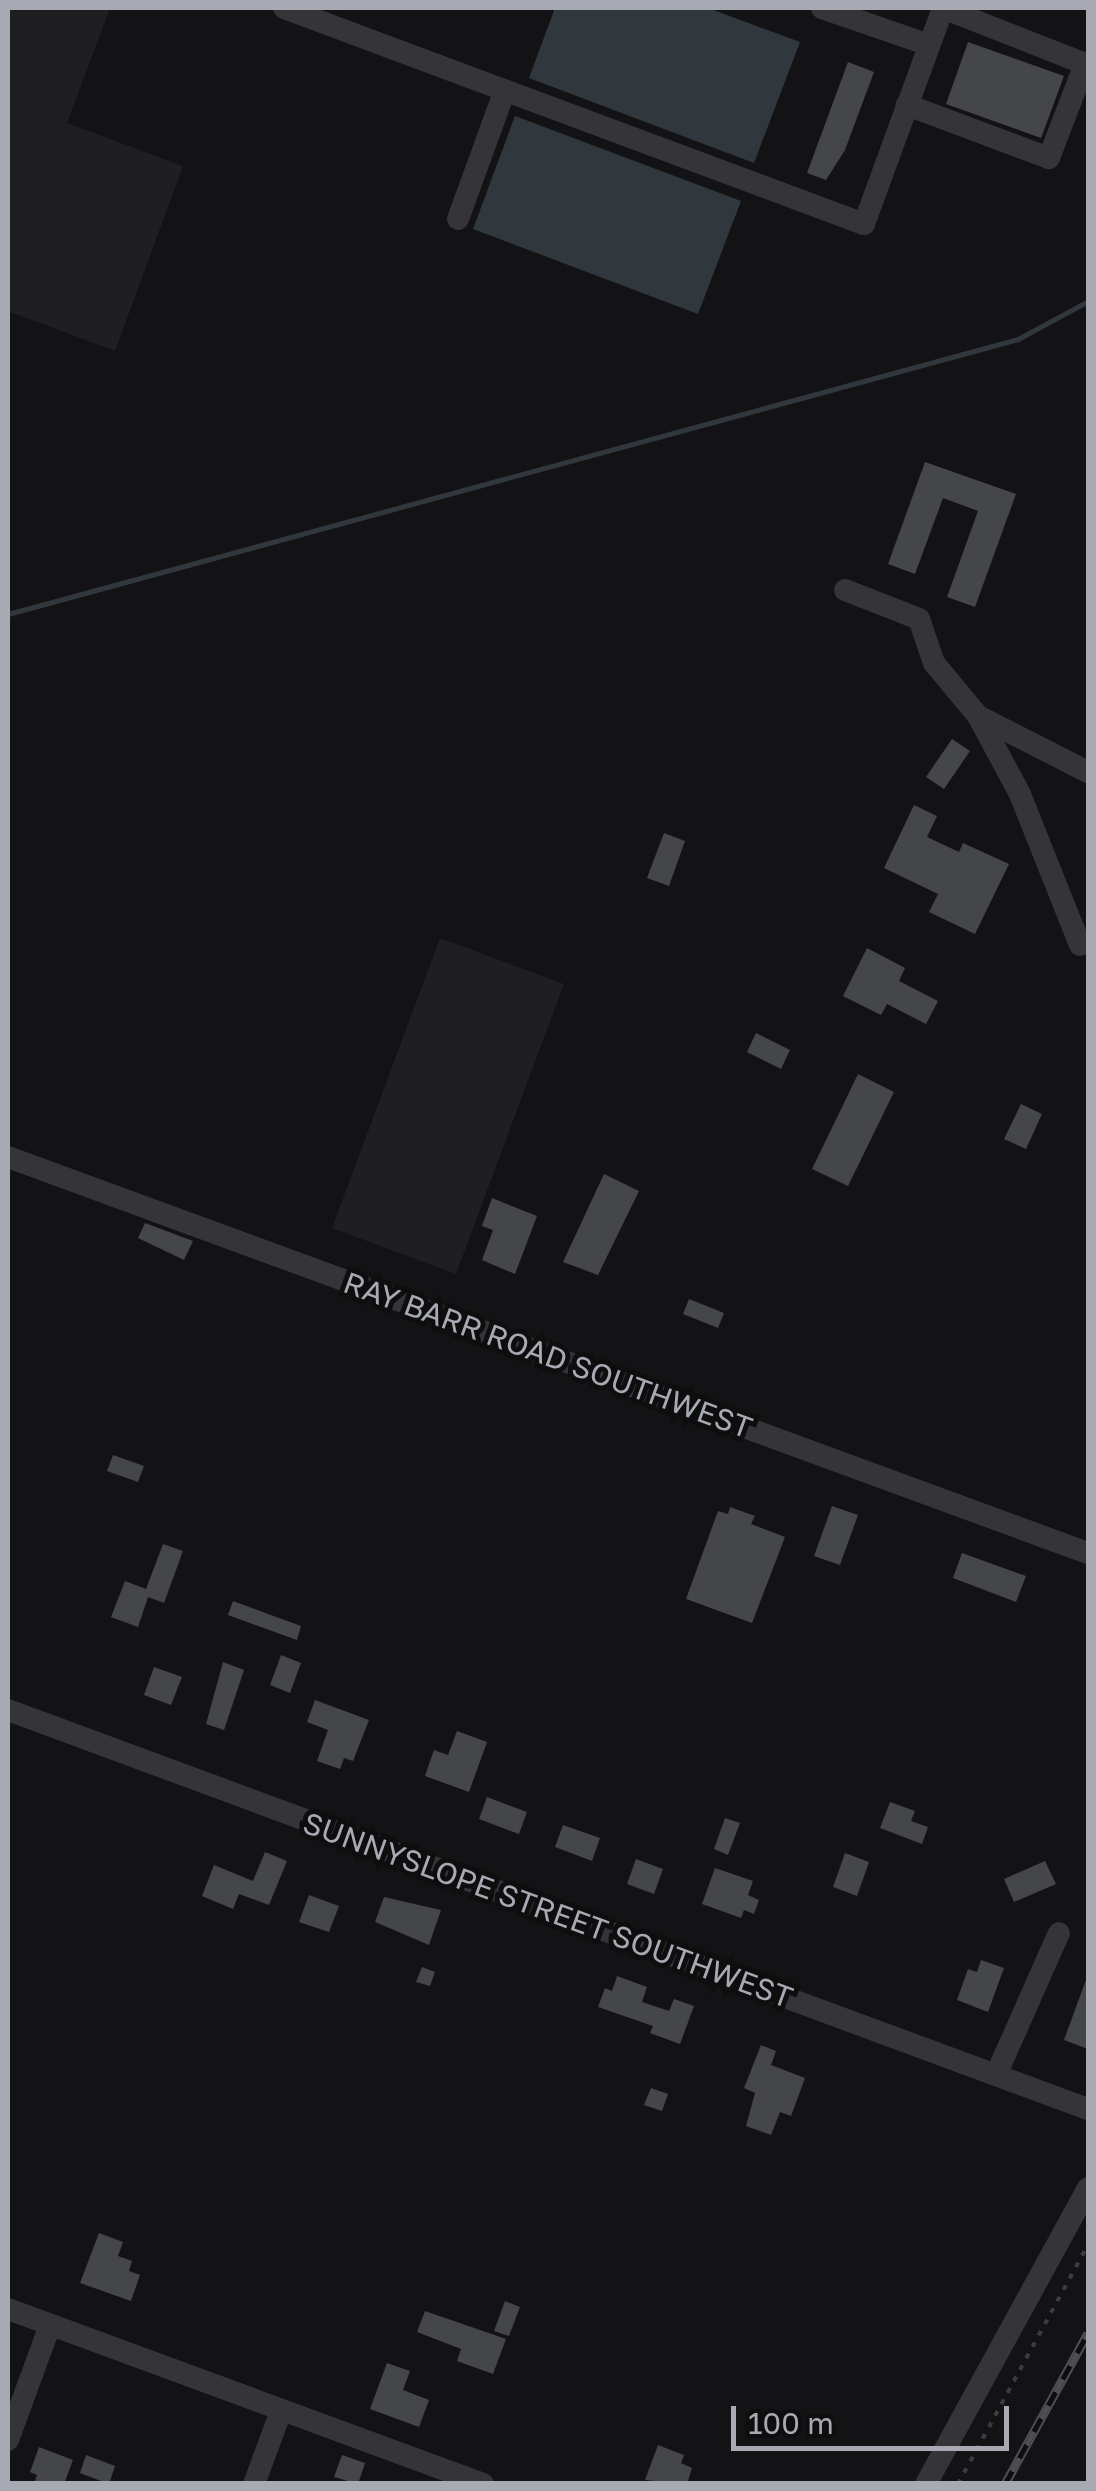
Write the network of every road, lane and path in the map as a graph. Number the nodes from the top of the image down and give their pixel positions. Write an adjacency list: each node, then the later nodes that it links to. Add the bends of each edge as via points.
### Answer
1 (284, 8): 4 (street)
2 (822, 8): 3 (street)
3 (929, 45): 5 (street); 5 (street, via 943,8 1084,64 1048,158)
4 (505, 90): 5 (street, via 864,224); 6 (street)
5 (907, 104)
6 (458, 219)
7 (845, 590): 8 (street, via 919,620 934,663)
8 (978, 716): 9 (street); 10 (street)
9 (1088, 772)
10 (1086, 941)
11 (8, 1157): 12 (street, RAY BARR ROAD SOUTHWEST)
12 (1088, 1553)
13 (8, 1710): 15 (street, SUNNYSLOPE STREET SOUTHWEST)
14 (1059, 1933): 15 (street)
15 (996, 2075): 16 (street, SUNNYSLOPE STREET SOUTHWEST)
16 (1088, 2109)
17 (1088, 2188): 25 (street)
18 (1088, 2245): 26 (path)
19 (8, 2309): 20 (street)
20 (50, 2325): 21 (street); 22 (street)
21 (280, 2412): 23 (street); 24 (street)
22 (8, 2440)
23 (254, 2484)
24 (483, 2484)
25 (926, 2484)
26 (958, 2484)

